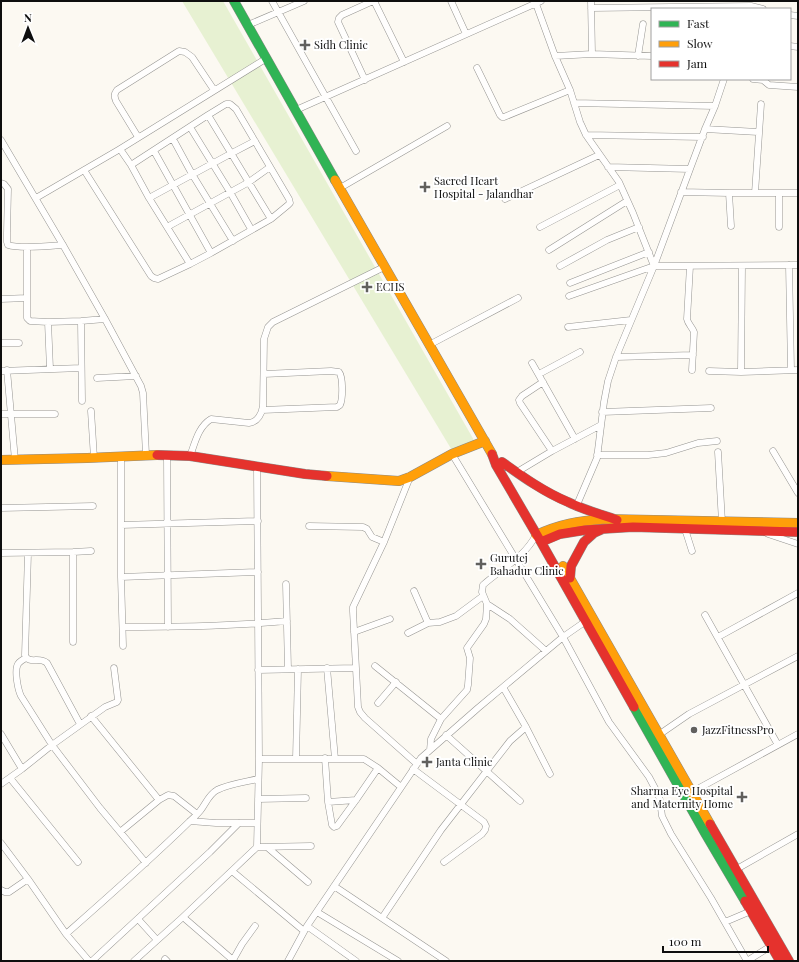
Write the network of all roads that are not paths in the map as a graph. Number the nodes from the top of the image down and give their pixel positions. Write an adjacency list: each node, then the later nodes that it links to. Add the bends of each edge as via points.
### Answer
1 (234, 1): 11 (main road)
2 (272, 1): 9 (street)
3 (304, 1): 9 (street)
4 (374, 1): 18 (street); 20 (street, via 342,15 338,22)
5 (451, 1): 12 (street)
6 (537, 2): 12 (street); 14 (street)
7 (591, 4): 8 (street); 13 (street)
8 (751, 5)
9 (278, 12): 11 (street); 26 (street)
10 (644, 24): 15 (street)
11 (248, 25): 17 (main road)
12 (466, 34): 18 (street)
13 (592, 54): 14 (street); 15 (street)
14 (555, 56): 25 (street)
15 (638, 56): 16 (street)
16 (651, 56)
17 (267, 58): 24 (street); 30 (main road)
18 (404, 62): 20 (street)
19 (477, 68): 25 (street, via 502,117)
20 (365, 80): 26 (street)
21 (724, 80): 29 (street)
22 (763, 80): 23 (street, via 773,86)
23 (798, 86)
24 (214, 90): 37 (street); 37 (street, via 192,57 179,51 117,90 114,95)
25 (570, 90): 27 (street)
26 (326, 97): 30 (street); 44 (street)
27 (574, 103): 29 (street); 36 (street)
28 (760, 104): 35 (street)
29 (715, 106): 34 (street)
30 (296, 110): 58 (main road)
31 (208, 115): 33 (street); 41 (street, via 230,104 236,109); 45 (street)
32 (447, 126): 58 (street)
33 (190, 127): 39 (street); 47 (street)
34 (705, 129): 35 (street); 38 (street)
35 (758, 132): 62 (street)
36 (586, 135): 38 (street); 46 (street)
37 (138, 137): 42 (street)
38 (703, 137): 51 (street)
39 (173, 139): 43 (street); 53 (street)
40 (1, 140): 65 (street)
41 (255, 141): 45 (street); 49 (street)
42 (120, 149): 48 (street); 52 (street)
43 (154, 151): 48 (street); 56 (street)
44 (356, 151)
45 (232, 153): 47 (street); 54 (street)
46 (599, 155): 50 (street); 67 (street)
47 (213, 163): 53 (street); 59 (street)
48 (131, 165): 66 (street)
49 (270, 167): 54 (street); 71 (street, via 290,203)
50 (608, 167): 51 (street); 57 (street)
51 (690, 168): 60 (street)
52 (84, 170): 65 (street); 85 (street, via 151,276 158,279)
53 (192, 174): 56 (street); 69 (street)
54 (249, 182): 59 (street); 71 (street)
55 (1, 183): 78 (street, via 8,189)
56 (173, 185): 66 (street); 70 (street)
57 (620, 185): 68 (street); 75 (street)
58 (340, 188): 92 (main road)
59 (230, 192): 69 (street); 77 (street)
60 (681, 192): 61 (street); 89 (street)
61 (729, 193): 62 (street); 73 (street)
62 (755, 193): 63 (street)
63 (779, 193): 64 (street); 76 (street)
64 (798, 193)
65 (36, 198): 80 (street)
66 (149, 198): 74 (street)
67 (505, 199)
68 (628, 201): 72 (street); 82 (street)
69 (210, 203): 70 (street); 79 (street)
70 (190, 214): 74 (street); 84 (street)
71 (271, 218): 77 (street)
72 (639, 226): 83 (street); 88 (street)
73 (731, 226)
74 (168, 227): 85 (street)
75 (540, 227)
76 (780, 228)
77 (251, 229): 79 (street)
78 (4, 233): 81 (street, via 8,245)
79 (233, 241): 84 (street)
80 (63, 245): 81 (street); 98 (street)
81 (27, 247): 95 (street)
82 (549, 250)
83 (649, 252): 89 (street); 93 (street)
84 (211, 253): 85 (street)
85 (190, 264)
86 (789, 265): 87 (street); 91 (street); 114 (street)
87 (798, 265)
88 (560, 266)
89 (654, 266): 90 (street); 94 (street); 99 (street)
90 (690, 266): 91 (street); 107 (street, via 687,319 694,332)
91 (742, 266): 117 (street)
92 (384, 267): 105 (main road); 118 (street, via 273,322 265,333)
93 (570, 283)
94 (569, 296)
95 (27, 298): 97 (street); 101 (street, via 27,318 33,322)
96 (518, 298): 105 (street)
97 (1, 299)
98 (105, 319): 100 (street); 120 (street)
99 (631, 320): 102 (street); 108 (street)
100 (81, 321): 101 (street); 110 (street)
101 (48, 322): 111 (street)
102 (568, 327)
103 (1, 343): 104 (street)
104 (20, 343)
105 (429, 345): 133 (main road)
106 (580, 352): 119 (street)
107 (693, 355): 108 (street); 113 (street)
108 (616, 357): 127 (street)
109 (532, 363): 119 (street)
110 (81, 368): 111 (street); 123 (street)
111 (50, 369): 112 (street)
112 (4, 370): 129 (street)
113 (692, 370)
114 (791, 370): 115 (street); 117 (street)
115 (798, 370)
116 (709, 371): 117 (street)
117 (741, 372)
118 (264, 374): 125 (street); 125 (street, via 339,372 342,376 342,400 337,407)
119 (539, 374): 122 (street)
120 (136, 376): 121 (street); 140 (street, via 143,393)
121 (97, 378)
122 (543, 382): 132 (street); 136 (street, via 519,400)
123 (82, 401)
124 (712, 408): 127 (street)
125 (262, 410): 143 (street, via 256,420 249,423 211,419 198,433)
126 (91, 411): 145 (street)
127 (602, 412): 131 (street)
128 (1, 414): 129 (street)
129 (12, 414): 130 (street); 147 (street)
130 (55, 414)
131 (601, 425): 132 (street); 141 (street)
132 (575, 438): 136 (street)
133 (485, 441): 135 (main road); 139 (main road)
134 (717, 441): 141 (street, via 698,443 666,453)
135 (490, 450): 148 (main road); 168 (main road, via 496,465)
136 (552, 451): 150 (street)
137 (773, 451): 152 (street)
138 (718, 452): 158 (street)
139 (452, 454): 151 (main road); 176 (street)
140 (146, 455): 142 (main road); 144 (main road)
141 (597, 455): 154 (street)
142 (167, 456): 143 (main road); 162 (street)
143 (190, 456): 149 (main road)
144 (121, 457): 145 (main road); 161 (street)
145 (94, 458): 147 (main road)
146 (1, 460): 147 (main road)
147 (15, 460)
148 (502, 462): 150 (main road); 168 (main road)
149 (257, 467): 151 (main road, via 305,474 400,481); 156 (street)
150 (516, 472): 154 (main road)
151 (410, 477): 169 (street)
152 (798, 493)
153 (93, 506): 155 (street)
154 (576, 507): 157 (main road)
155 (1, 508)
156 (258, 520): 162 (street); 177 (street)
157 (617, 520): 159 (main road); 168 (main road, via 555,526)
158 (722, 522): 159 (main road); 160 (main road)
159 (632, 523): 164 (main road); 165 (main road)
160 (798, 523)
161 (121, 524): 162 (street); 179 (street)
162 (167, 524): 178 (street)
163 (309, 526): 169 (street, via 363,527 372,537)
164 (685, 528): 166 (main road); 172 (street)
165 (603, 529): 168 (main road); 180 (main road, via 584,542 571,566)
166 (759, 530): 167 (main road); 170 (street)
167 (798, 532)
168 (542, 537): 176 (street); 180 (main road); 189 (main road)
169 (384, 542): 194 (street, via 353,607)
170 (798, 544)
171 (91, 551): 173 (street)
172 (692, 551)
173 (73, 552): 175 (street); 198 (street)
174 (1, 553): 175 (street)
175 (28, 553): 202 (street)
176 (516, 560): 184 (street, via 484,585); 196 (street)
177 (258, 572): 178 (street); 191 (street)
178 (167, 575): 179 (street); 193 (street)
179 (121, 576): 192 (street)
180 (570, 578): 219 (main road)
181 (286, 584): 188 (street)
182 (414, 591): 190 (street)
183 (798, 593): 197 (street)
184 (484, 596): 185 (street); 190 (street, via 456,616)
185 (487, 604): 200 (street, via 510,619); 215 (street, via 484,624 467,648 470,658 467,690)
186 (705, 615): 197 (street)
187 (390, 619): 194 (street)
188 (287, 621): 191 (street); 207 (street)
189 (586, 621): 196 (street); 260 (main road)
190 (428, 623): 195 (street)
191 (258, 624): 193 (street); 209 (street)
192 (123, 627): 193 (street); 199 (street)
193 (168, 627)
194 (354, 632): 206 (street)
195 (408, 633)
196 (563, 637): 200 (street); 270 (street, via 609,722 655,787 662,816 671,834)
197 (718, 637): 211 (street)
198 (73, 642)
199 (123, 646)
200 (546, 651): 212 (street)
201 (798, 656): 211 (street)
202 (26, 658): 216 (street, via 47,663); 222 (street, via 17,666 19,692)
203 (375, 666): 210 (street)
204 (114, 668): 214 (street, via 117,701)
205 (327, 668): 206 (street); 208 (street); 228 (street)
206 (356, 668): 229 (street, via 360,712)
207 (288, 669): 208 (street); 209 (street)
208 (298, 669): 227 (street)
209 (258, 670): 226 (street)
210 (396, 682): 213 (street); 215 (street)
211 (745, 684): 219 (street, via 689,714); 223 (street)
212 (503, 686): 217 (street); 221 (street)
213 (378, 703)
214 (91, 716): 216 (street); 241 (street)
215 (441, 720): 224 (street, via 431,739)
216 (80, 724): 222 (street)
217 (526, 727): 232 (street, via 510,741); 233 (street)
218 (1, 734): 231 (street)
219 (660, 734): 238 (main road)
220 (798, 734): 223 (street)
221 (446, 736): 224 (street); 232 (street)
222 (52, 745): 231 (street); 250 (street)
223 (778, 745): 238 (street)
224 (430, 750): 229 (street)
225 (325, 758): 227 (street); 228 (street); 244 (street)
226 (259, 759): 227 (street); 235 (street)
227 (296, 759)
228 (335, 759): 230 (street, via 364,759)
229 (415, 767): 237 (street); 245 (street)
230 (378, 768): 237 (street); 242 (street)
231 (22, 769): 234 (street)
232 (487, 771): 243 (street); 245 (street)
233 (550, 774)
234 (10, 778): 236 (street); 256 (street)
235 (258, 779): 240 (street); 246 (street, via 216,790)
236 (1, 784)
237 (401, 787): 263 (street)
238 (692, 792): 260 (main road)
239 (306, 798): 240 (street)
240 (258, 799): 249 (street)
241 (159, 800): 246 (street, via 168,795 174,796); 250 (street)
242 (356, 800): 244 (street); 244 (street, via 334,827)
243 (520, 801)
244 (328, 802)
245 (461, 804): 257 (street, via 484,822 485,830); 268 (street)
246 (197, 814): 247 (street)
247 (190, 821): 248 (street); 258 (street)
248 (239, 823): 249 (street); 269 (street)
249 (257, 823): 254 (street)
250 (120, 832): 258 (street)
251 (798, 834): 260 (street)
252 (1, 843): 261 (street)
253 (311, 846): 255 (street)
254 (257, 847): 255 (street); 259 (street)
255 (267, 847): 262 (street)
256 (78, 862)
257 (444, 862)
258 (146, 863): 273 (street)
259 (232, 871): 267 (street); 272 (street)
260 (733, 872): 265 (main road); 285 (main road)
261 (28, 879): 264 (street, via 10,892); 273 (street)
262 (308, 882)
263 (334, 886): 266 (street); 268 (street)
264 (2, 892)
265 (751, 911): 270 (street); 275 (main road)
266 (317, 912): 272 (street); 282 (street)
267 (183, 917): 274 (street); 276 (street)
268 (382, 918): 283 (street)
269 (138, 919): 274 (street); 278 (street)
270 (725, 922): 275 (street, via 747,960)
271 (255, 926): 276 (street)
272 (305, 928): 280 (street); 281 (street)
273 (66, 934): 277 (street)
274 (157, 940): 279 (street)
275 (771, 946): 284 (main road)
276 (234, 960)
277 (89, 961)
278 (92, 961)
279 (134, 961)
280 (288, 961)
281 (356, 961)
282 (398, 961)
283 (446, 961)
284 (780, 961)
285 (789, 961)

